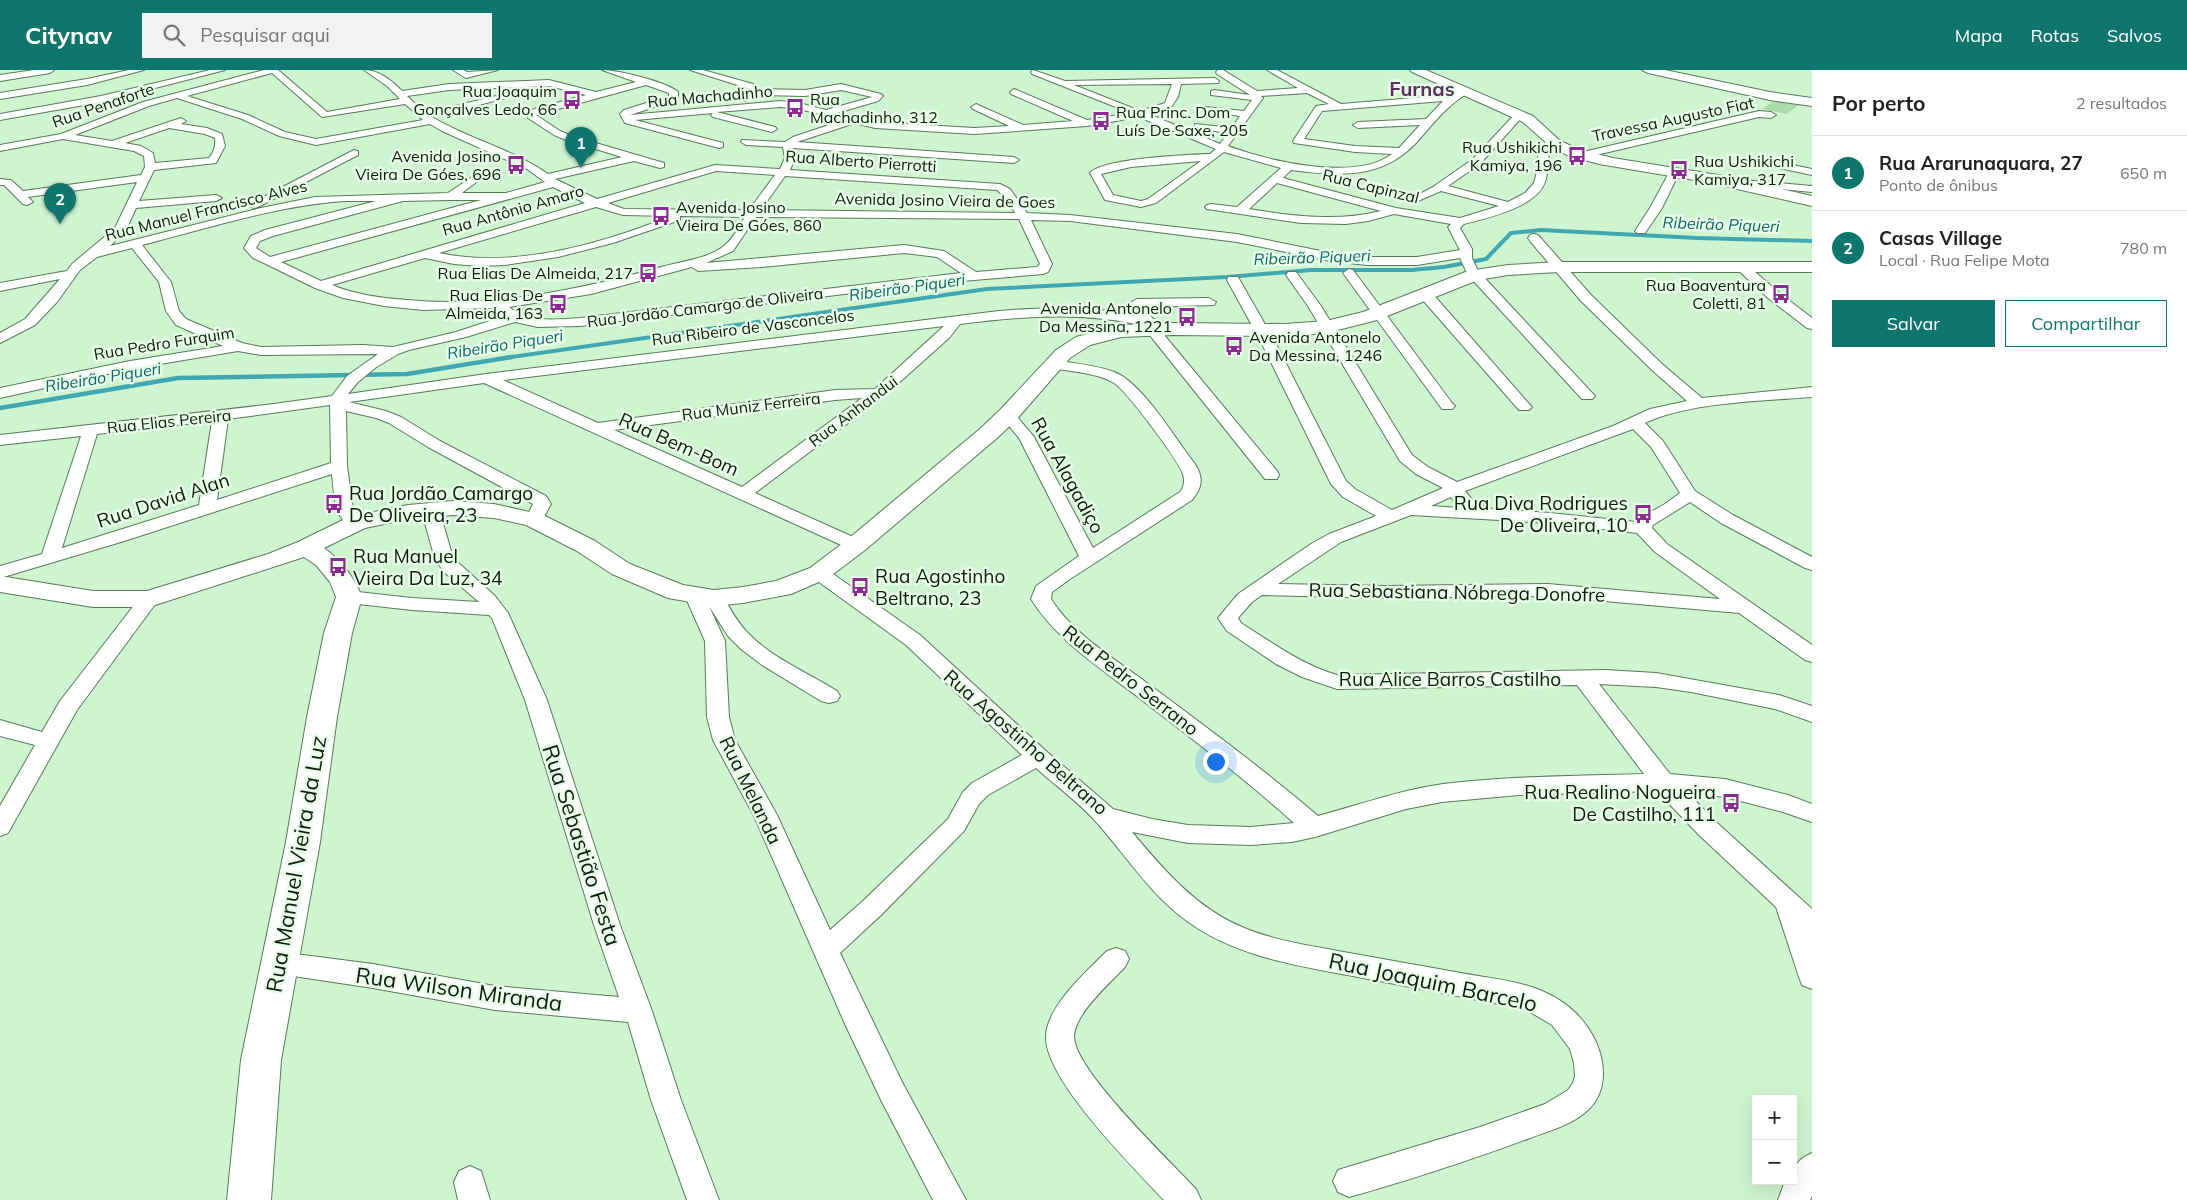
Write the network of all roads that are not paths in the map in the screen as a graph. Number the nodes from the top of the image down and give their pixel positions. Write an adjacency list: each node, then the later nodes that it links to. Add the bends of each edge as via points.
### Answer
1 (50, 70): 15 (street)
2 (140, 70): 22 (street)
3 (221, 70): 35 (street, via 116,96)
4 (273, 70): 30 (street, Rua Penaforte); 32 (street, via 324,115)
5 (368, 70): 32 (street, Avenida Josino Vieira de Goes)
6 (457, 70): 7 (street, via 467,75)
7 (494, 70)
8 (606, 70): 19 (street)
9 (694, 70): 25 (street, via 747,84)
10 (1271, 70): 23 (street)
11 (1416, 70): 24 (street)
12 (1648, 70): 34 (street)
13 (1035, 72): 21 (street)
14 (1220, 72): 31 (street)
15 (24, 74): 16 (street); 22 (street)
16 (0, 78)
17 (1177, 81): 18 (street); 21 (street); 44 (street, Rua Machadinho, via 1168,105)
18 (1215, 81)
19 (646, 82): 28 (street); 50 (street, via 672,90 673,97 631,110 625,114)
20 (544, 83): 28 (street); 32 (street, via 450,87); 52 (street)
21 (1061, 83): 44 (street)
22 (42, 90): 29 (street); 35 (street)
23 (1308, 90): 31 (street); 36 (street)
24 (1465, 91): 33 (street); 46 (street)
25 (755, 92): 38 (street, via 732,104); 43 (street, via 805,93 841,87 878,96)
26 (1014, 92): 55 (street)
27 (1214, 93): 31 (street)
28 (595, 95): 73 (street, via 537,111 531,116 569,138)
29 (0, 96)
30 (178, 96): 40 (street); 62 (street, Rua Penaforte)
31 (1257, 96): 45 (street)
32 (404, 98): 52 (street, Avenida Josino Vieira de Goes)
33 (1451, 98): 36 (street); 54 (street)
34 (1812, 102)
35 (56, 106): 48 (street); 49 (street)
36 (1339, 106): 70 (street, via 1316,109 1298,141)
37 (976, 107): 60 (street)
38 (729, 109): 41 (street, Rua Machadinho); 43 (street, Rua Machadinho, via 780,104)
39 (1208, 109): 45 (street)
40 (221, 110): 42 (street); 52 (street, via 285,135 320,142)
41 (702, 111): 50 (street, Rua Machadinho); 59 (street)
42 (204, 114)
43 (826, 114): 53 (street, Rua Machadinho)
44 (1140, 114): 55 (street, Rua Machadinho); 69 (street)
45 (1247, 114): 61 (street)
46 (1519, 115): 63 (street, via 1540,127); 89 (street, via 1477,161)
47 (1770, 116): 72 (street, Travessa Augusto Fiat, via 1759,114)
48 (0, 117)
49 (67, 117)
50 (626, 118): 66 (street, via 656,129)
51 (187, 119): 56 (street)
52 (428, 119): 87 (street, Avenida Josino Vieira de Goes, via 531,167)
53 (854, 120): 60 (street, Rua Machadinho, via 875,125 965,131); 67 (street)
54 (1429, 122): 57 (street); 70 (street)
55 (1086, 123): 60 (street, Rua Machadinho)
56 (168, 125): 65 (street); 81 (street, via 219,136 220,148 212,161)
57 (1358, 125)
58 (1198, 126): 61 (street)
59 (772, 128)
60 (1023, 128)
61 (1235, 131): 69 (street)
62 (63, 136): 65 (street); 68 (street, Rua Penaforte)
63 (1551, 141): 72 (street); 99 (street, via 1543,157 1539,184 1529,195)
64 (746, 142): 67 (street)
65 (116, 143): 81 (street, via 146,152 150,159)
66 (719, 144)
67 (787, 145): 75 (street); 82 (street, via 790,158)
68 (0, 148)
69 (1222, 148): 74 (street); 79 (street)
70 (1400, 151): 79 (street, via 1380,165 1360,169)
71 (354, 153): 106 (street)
72 (1583, 155): 80 (street)
73 (634, 157): 77 (street); 87 (street)
74 (1213, 157): 74 (street, via 1145,204 1109,198 1095,173 1114,167)
75 (1014, 160)
76 (1769, 163): 83 (street)
77 (660, 165)
78 (715, 168): 82 (street, Rua Alberto Pierrotti); 97 (street, Rua Antônio Amaro)
79 (1287, 168): 85 (street)
80 (1675, 171): 88 (street); 108 (street)
81 (148, 172): 86 (street, via 24,198); 98 (street)
82 (783, 172): 104 (street); 105 (street, Rua Alberto Pierrotti, via 1004,188)
83 (1812, 172)
84 (475, 178): 92 (street)
85 (1276, 179): 101 (street); 102 (street, Rua Capinzal)
86 (2, 180)
87 (549, 181): 91 (street); 97 (street, Avenida Josino Vieira de Goes)
88 (1743, 183): 90 (street); 96 (street)
89 (1439, 188): 95 (street); 99 (street)
90 (1812, 189)
91 (507, 196): 92 (street, Rua Manuel Francisco Alves); 113 (street)
92 (450, 197): 94 (street, Rua Manuel Francisco Alves)
93 (216, 198): 98 (street)
94 (400, 198): 106 (street, Rua Manuel Francisco Alves, via 315,200); 113 (street, via 269,233 252,241 252,251)
95 (1418, 198)
96 (1812, 201)
97 (595, 204): 103 (street, Avenida Josino Vieira de Goes, via 623,212); 111 (street, Rua Antônio Amaro)
98 (133, 205): 112 (street, via 120,230)
99 (1510, 206): 107 (street)
100 (1211, 207): 101 (street)
101 (1240, 211): 102 (street, via 1334,222)
102 (1395, 211): 107 (street, Rua Capinzal)
103 (687, 214): 104 (street, Avenida Josino Vieira de Goes); 111 (street, via 590,246 542,256 470,260)
104 (753, 214): 105 (street, Avenida Josino Vieira de Goes); 118 (street, via 738,239 728,248)
105 (1021, 216): 114 (street, Avenida Josino Vieira de Goes, via 1070,218 1237,238 1367,261); 122 (street, Rua Jordão Camargo de Oliveira, via 1032,230 1046,264 1044,269)
106 (223, 221): 110 (street, Rua Manuel Francisco Alves)
107 (1460, 222): 114 (street, via 1454,227)
108 (1641, 231)
109 (1534, 238): 115 (street)
110 (135, 244): 112 (street, Rua Manuel Francisco Alves); 138 (street, via 166,283 174,315 181,322)
111 (424, 253): 124 (street, Rua Antônio Amaro)
112 (93, 254): 120 (street)
113 (270, 261): 124 (street)
114 (1469, 263): 115 (street); 126 (street); 145 (street)
115 (1559, 267): 116 (street); 147 (street, via 1657,367)
116 (1742, 267): 117 (street); 133 (street)
117 (1812, 267)
118 (671, 268): 122 (street, via 742,265 904,249 940,254); 127 (street, via 613,286)
119 (1349, 273): 130 (street)
120 (69, 274): 125 (street); 137 (street, via 52,299 30,322)
121 (1292, 275): 135 (street)
122 (973, 276): 131 (street, Rua Jordão Camargo de Oliveira, via 580,322 547,323)
123 (1233, 280): 136 (street)
124 (320, 284): 129 (street, via 348,295 384,302 438,305)
125 (0, 287)
126 (1426, 295): 130 (street); 149 (street)
127 (563, 296): 129 (street); 131 (street, Rua Jordão Camargo de Oliveira)
128 (1209, 302): 134 (street, via 1137,302 1138,308)
129 (494, 303): 131 (street, Rua Jordão Camargo de Oliveira)
130 (1379, 312): 135 (street); 148 (street)
131 (515, 317): 139 (street, Rua Jordão Camargo de Oliveira)
132 (956, 320): 134 (street, Rua Ribeiro de Vasconcelos, via 1066,310 1103,313); 141 (street, Rua Ribeiro de Vasconcelos); 144 (street, Rua Anhandui, via 944,335)
133 (1812, 326)
134 (1158, 327): 136 (street); 140 (street, via 1083,341 1070,347); 157 (street)
135 (1326, 327): 136 (street); 158 (street, via 1406,458)
136 (1261, 330): 165 (street, via 1339,484)
137 (0, 339)
138 (238, 347): 139 (street, Rua Pedro Furquim, via 261,351 355,349); 142 (street, Rua Pedro Furquim)
139 (390, 354): 146 (street, Rua Jordão Camargo de Oliveira, via 350,379 338,394)
140 (1053, 364): 151 (street); 172 (street, via 1109,375 1128,386 1189,468 1193,480 1186,496)
141 (486, 378): 146 (street, Rua Ribeiro de Vasconcelos); 153 (street, Rua Bem-Bom)
142 (0, 392)
143 (1812, 392): 147 (street, Rua Alice Barros Castilho)
144 (879, 393): 153 (street, Rua Muniz Ferreira, via 835,395); 160 (street, Rua Anhandui)
145 (1587, 396)
146 (338, 402): 150 (street, Rua Elias Pereira); 156 (street, Rua Jordão Camargo de Oliveira); 166 (street, Rua Elias Pereira, via 395,420 540,500 542,504)
147 (1699, 403): 152 (street, Rua Alice Barros Castilho, via 1655,412)
148 (1447, 406)
149 (1524, 407)
150 (221, 415): 154 (street, Rua Elias Pereira); 161 (street)
151 (1008, 415): 169 (street); 172 (street, Rua Alagadiço, via 1026,437)
152 (1635, 422): 158 (street, Rua Alice Barros Castilho); 159 (street, via 1657,444)
153 (594, 428): 160 (street, Rua Bem-Bom)
154 (91, 429): 155 (street, Rua Elias Pereira); 171 (street)
155 (0, 440)
156 (338, 466): 161 (street, Rua David Alan); 167 (street, Rua Jordão Camargo de Oliveira, via 344,509)
157 (1271, 475)
158 (1455, 489): 163 (street, Rua Alice Barros Castilho); 164 (street, via 1466,505)
159 (1688, 494): 168 (street, via 1672,508 1646,522); 173 (street)
160 (742, 495): 169 (street, Rua Bem-Bom)
161 (207, 508): 171 (street, Rua David Alan)
162 (430, 509): 166 (street, via 470,508); 167 (street); 182 (street, Rua Sebastião Festa, via 444,559)
163 (1408, 510): 164 (street); 165 (street, Rua Alice Barros Castilho)
164 (1493, 514): 168 (street)
165 (1389, 516): 177 (street, Rua Alice Barros Castilho, via 1317,548)
166 (534, 520): 179 (street, via 652,584)
167 (358, 522): 170 (street)
168 (1643, 528): 181 (street, via 1661,548)
169 (856, 546): 175 (street)
170 (308, 547): 178 (street, via 325,560 342,580); 180 (street)
171 (50, 557): 174 (street, Rua David Alan)
172 (1089, 557): 194 (street, Rua Pedro Serrano, via 1043,590 1041,599 1047,611 1083,645 1242,766)
173 (1812, 564)
174 (0, 572)
175 (819, 573): 179 (street, via 782,588); 189 (street, Rua Agostinho Beltrano, via 913,640)
176 (0, 584): 180 (street, via 93,599)
177 (1260, 589): 181 (street, Rua Sebastiana Nóbrega Donofre, via 1385,592 1569,590); 184 (street, Rua Alice Barros Castilho, via 1233,610 1228,618 1234,627 1290,662 1337,682)
178 (349, 597): 182 (street); 199 (street, Rua Manuel Vieira da Luz, via 338,633 322,717)
179 (704, 597): 185 (street, via 757,652); 197 (street, Rua Melanda, via 715,641 718,717 724,740 765,815)
180 (149, 598): 188 (street, via 68,706)
181 (1743, 607): 183 (street)
182 (494, 609): 201 (street, Rua Sebastião Festa, via 501,617 536,700 580,846)
183 (1812, 655)
184 (1584, 679): 186 (street, Rua Alice Barros Castilho, via 1605,677 1691,685 1779,702); 190 (street)
185 (829, 696)
186 (1812, 714)
187 (0, 728): 188 (street)
188 (47, 741): 193 (street)
189 (1038, 757): 192 (street, Rua Agostinho Beltrano); 197 (street, via 980,789 956,825)
190 (1663, 782): 191 (street, Rua Agostinho Beltrano, via 1725,788); 194 (street, Rua Agostinho Beltrano, via 1478,788 1380,808); 195 (street)
191 (1812, 813)
192 (1105, 816): 194 (street, Rua Agostinho Beltrano, via 1188,834 1251,836 1292,834); 203 (street, Rua Joaquim Barcelo, via 1164,886 1196,914 1236,936 1277,951 1525,997 1558,1012 1571,1026 1585,1049 1590,1067 1588,1084 1579,1100 1558,1113 1478,1144)
193 (0, 827)
194 (1314, 828)
195 (1787, 903): 196 (street); 200 (street)
196 (1812, 925)
197 (826, 949): 206 (street, Rua Melanda, via 888,1083)
198 (1116, 959): 207 (street, via 1074,1004 1065,1020 1060,1036 1064,1054 1100,1110)
199 (280, 963): 201 (street, Rua Wilson Miranda, via 495,998); 204 (street, Rua Manuel Vieira da Luz, via 260,1068)
200 (1812, 977)
201 (638, 1011): 205 (street, Rua Sebastião Festa, via 650,1054)
202 (1812, 1168): 208 (street)
203 (1349, 1181)
204 (249, 1200)
205 (703, 1200)
206 (950, 1200)
207 (1184, 1200)
208 (1794, 1200)

